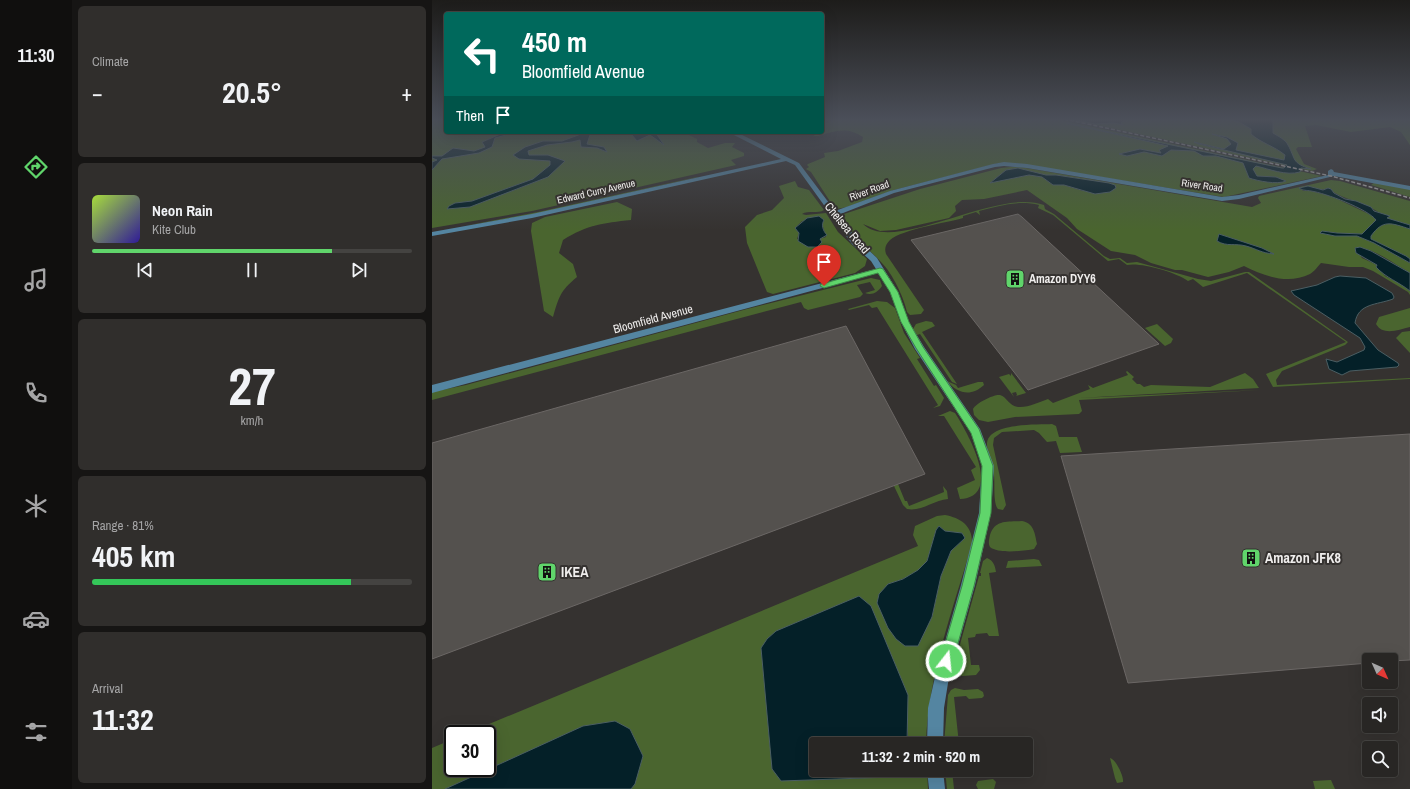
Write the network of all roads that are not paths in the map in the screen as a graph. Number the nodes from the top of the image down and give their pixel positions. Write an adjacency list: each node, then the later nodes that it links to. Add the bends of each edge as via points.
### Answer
1 (781, 156): 2 (street, Chelsea Road)
2 (786, 158): 3 (street, Edward Curry Avenue); 5 (street, Chelsea Road, via 802,169)
3 (705, 176): 6 (street, Edward Curry Avenue, via 530,213); 7 (street, Edward Curry Avenue, via 532,216)
4 (1410, 188): 5 (street, River Road, via 1332,173 1331,176 1222,199 1004,164 909,187)
5 (833, 214): 8 (street, Chelsea Road)
6 (432, 230)
7 (432, 234)
8 (880, 270): 9 (street, Bloomfield Avenue); 10 (street, Chelsea Road, via 894,292 905,322 920,348 976,432 988,466 985,513 968,586 942,677 936,708)
9 (432, 389)
10 (935, 737)
11 (936, 777): 12 (street)
12 (937, 789)

